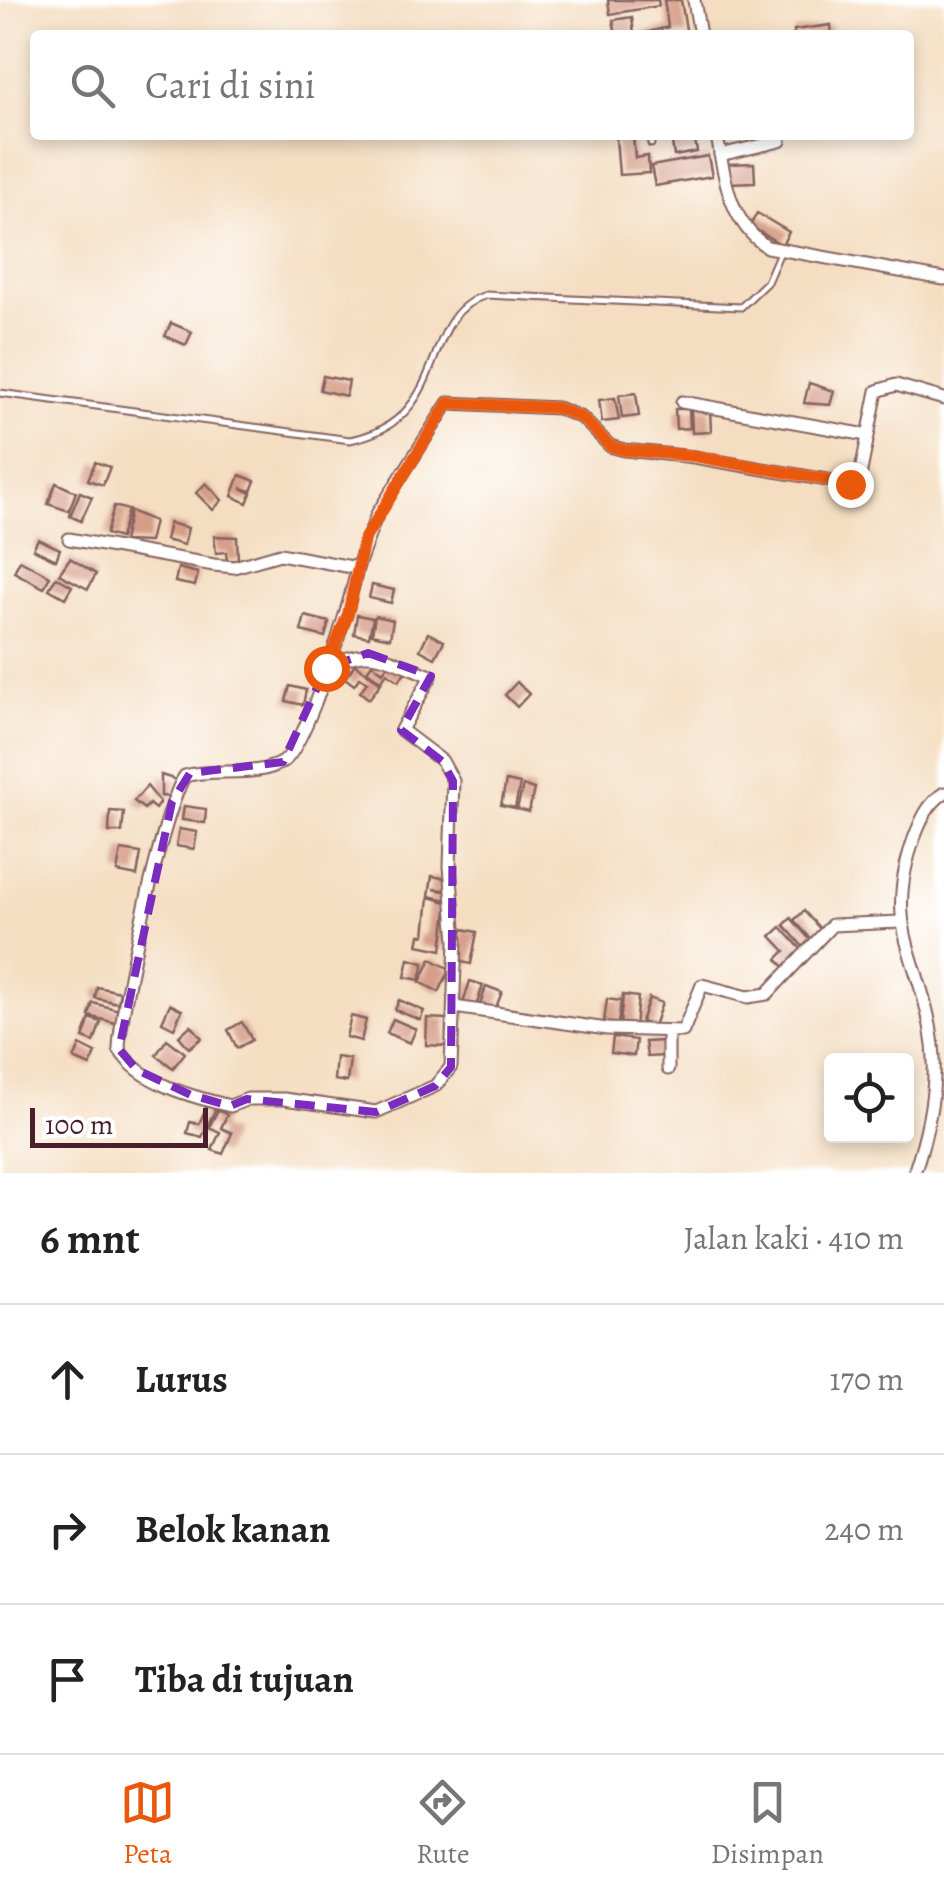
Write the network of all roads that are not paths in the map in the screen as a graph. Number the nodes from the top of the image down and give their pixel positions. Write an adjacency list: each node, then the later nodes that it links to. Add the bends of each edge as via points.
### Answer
1 (694, 0): 2 (street)
2 (699, 30)
3 (652, 140): 6 (lane)
4 (718, 140): 7 (street)
5 (780, 141): 7 (street)
6 (652, 144)
7 (720, 155): 8 (street, via 741,221 756,240)
8 (780, 252): 9 (street); 10 (lane, via 767,282 742,307 470,300 451,323 407,413 373,436 350,440)
9 (944, 279)
10 (0, 394)
11 (944, 398): 13 (street, via 886,385 877,391)
12 (682, 402): 13 (street)
13 (868, 435): 15 (street, via 858,480 832,484 694,456 624,450 558,408 448,403 377,514)
14 (69, 539): 15 (street, via 214,565 234,567 280,554)
15 (358, 568): 16 (street)
16 (326, 668): 19 (street, via 368,652 431,676 401,730 442,761 452,781); 19 (street, via 296,748 283,762 190,774 181,782 119,1050 137,1070 218,1104 284,1098 366,1114 446,1076)
17 (944, 793): 18 (street, via 928,806 912,844)
18 (900, 922): 20 (street, via 832,925 766,994 748,997 702,985 685,1030); 22 (street, via 933,1045 930,1117)
19 (454, 1007): 20 (street)
20 (668, 1031): 21 (street)
21 (668, 1069)
22 (914, 1173)

